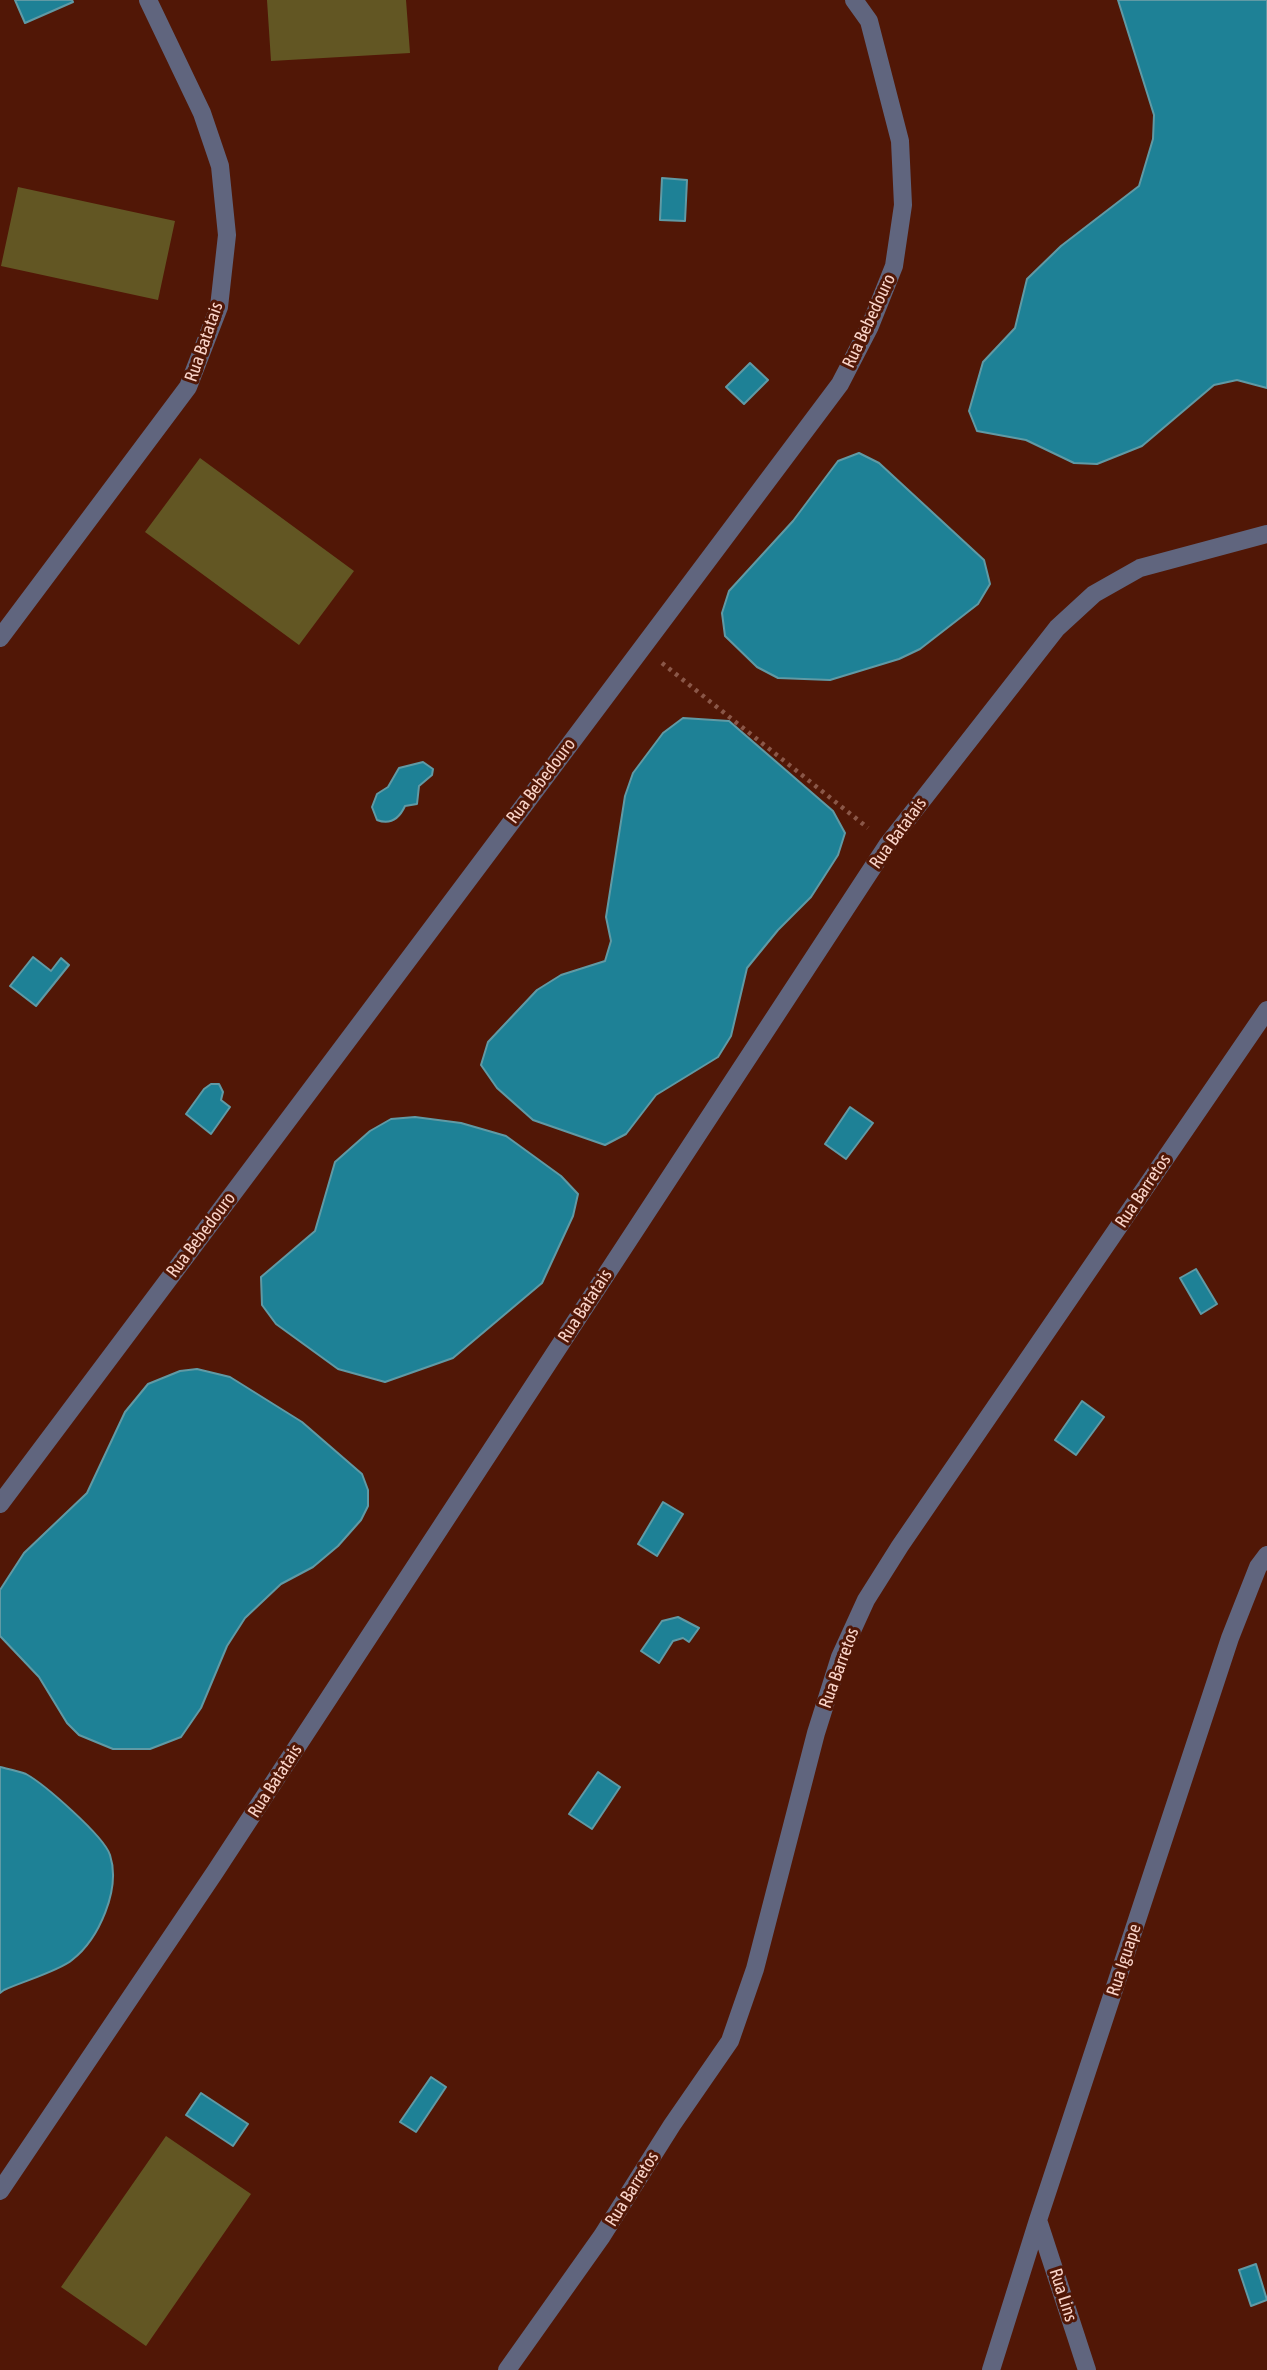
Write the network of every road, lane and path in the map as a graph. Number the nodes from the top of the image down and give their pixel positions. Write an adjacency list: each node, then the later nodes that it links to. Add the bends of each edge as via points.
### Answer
1 (148, 0): 4 (street, Rua Batatais, via 202,113 220,166 227,235 219,307 188,387)
2 (853, 0): 5 (street, Rua Bebedouro, via 869,21 900,141 903,205 894,266 870,326 839,384)
3 (1267, 534): 6 (street, Rua Batatais, via 1140,568 1094,594 1057,628)
4 (0, 638)
5 (642, 647): 6 (path); 8 (street, Rua Bebedouro)
6 (888, 844): 10 (street, Rua Batatais, via 215,1872)
7 (1267, 1010): 12 (street, Rua Barretos, via 866,1600 840,1657 816,1732 755,1969 730,2041)
8 (0, 1504)
9 (1267, 1555): 11 (street, Rua Iguape, via 1230,1638)
10 (0, 2192)
11 (1038, 2220): 13 (street, Rua Iguape); 14 (street, Rua Lins)
12 (507, 2370)
13 (991, 2370)
14 (1087, 2370)

